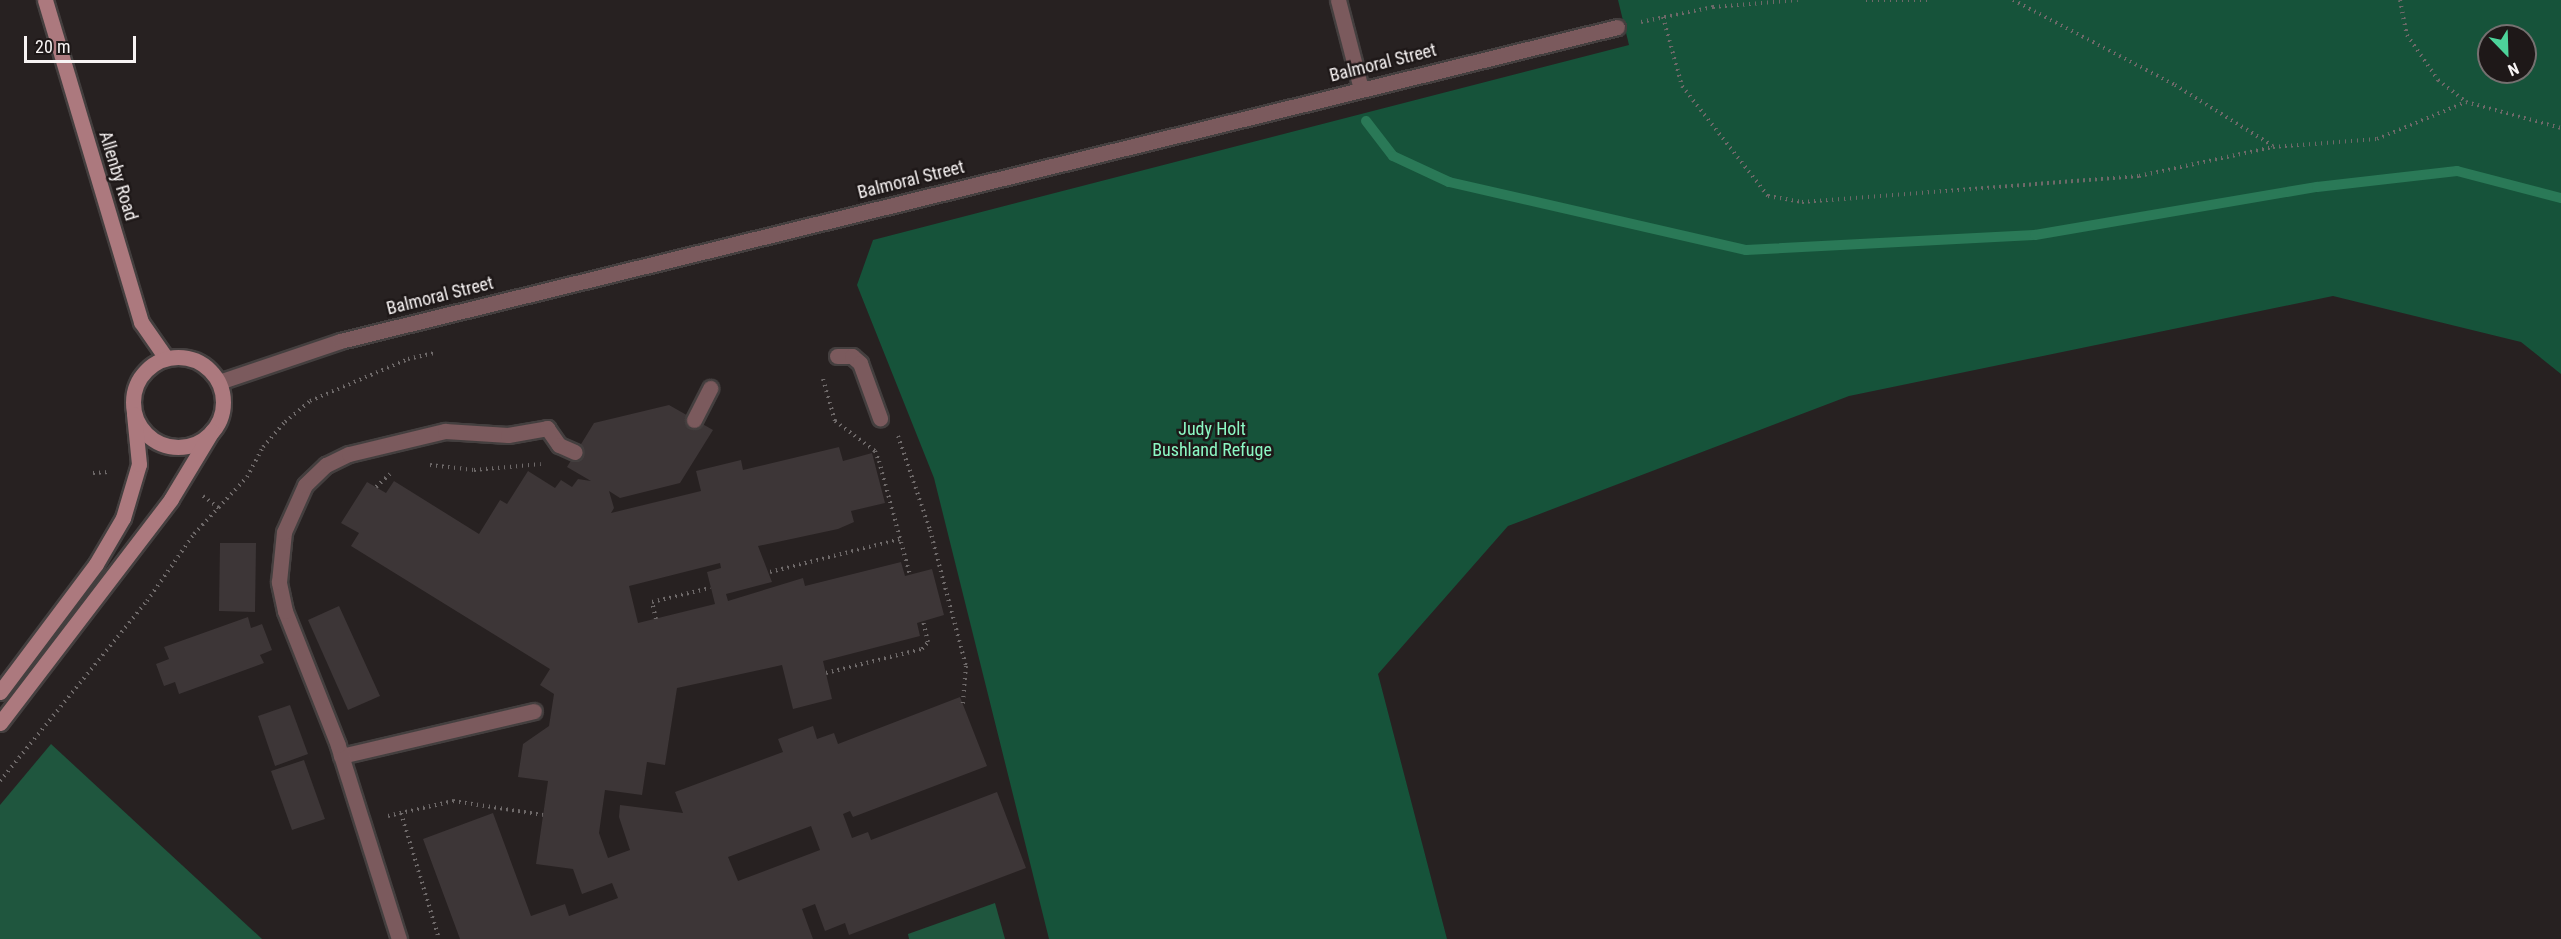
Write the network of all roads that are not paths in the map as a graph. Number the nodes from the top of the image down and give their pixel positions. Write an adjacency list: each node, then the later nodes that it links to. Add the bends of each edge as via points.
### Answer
1 (45, 0): 6 (main road, Allenby Road, via 141,322)
2 (1338, 0): 4 (street)
3 (1617, 27): 4 (street, Balmoral Street)
4 (1361, 88): 7 (street, Balmoral Street, via 340,341)
5 (837, 356): 10 (street, via 852,356 860,363)
6 (166, 358): 7 (main road, via 197,361); 9 (main road, via 142,374 132,400)
7 (219, 382): 12 (main road, via 223,407)
8 (710, 388): 11 (street)
9 (134, 414): 12 (main road, via 149,437 161,444 189,445); 14 (main road, via 139,464 123,518 96,564)
10 (880, 418)
11 (694, 420)
12 (212, 431): 16 (main road, via 171,499)
13 (573, 452): 17 (street, via 559,445 547,428 508,435 445,431 349,454 326,465 305,485 284,532 279,582 285,611)
14 (0, 692)
15 (534, 711): 17 (street)
16 (0, 723)
17 (341, 756): 18 (street)
18 (399, 939)

